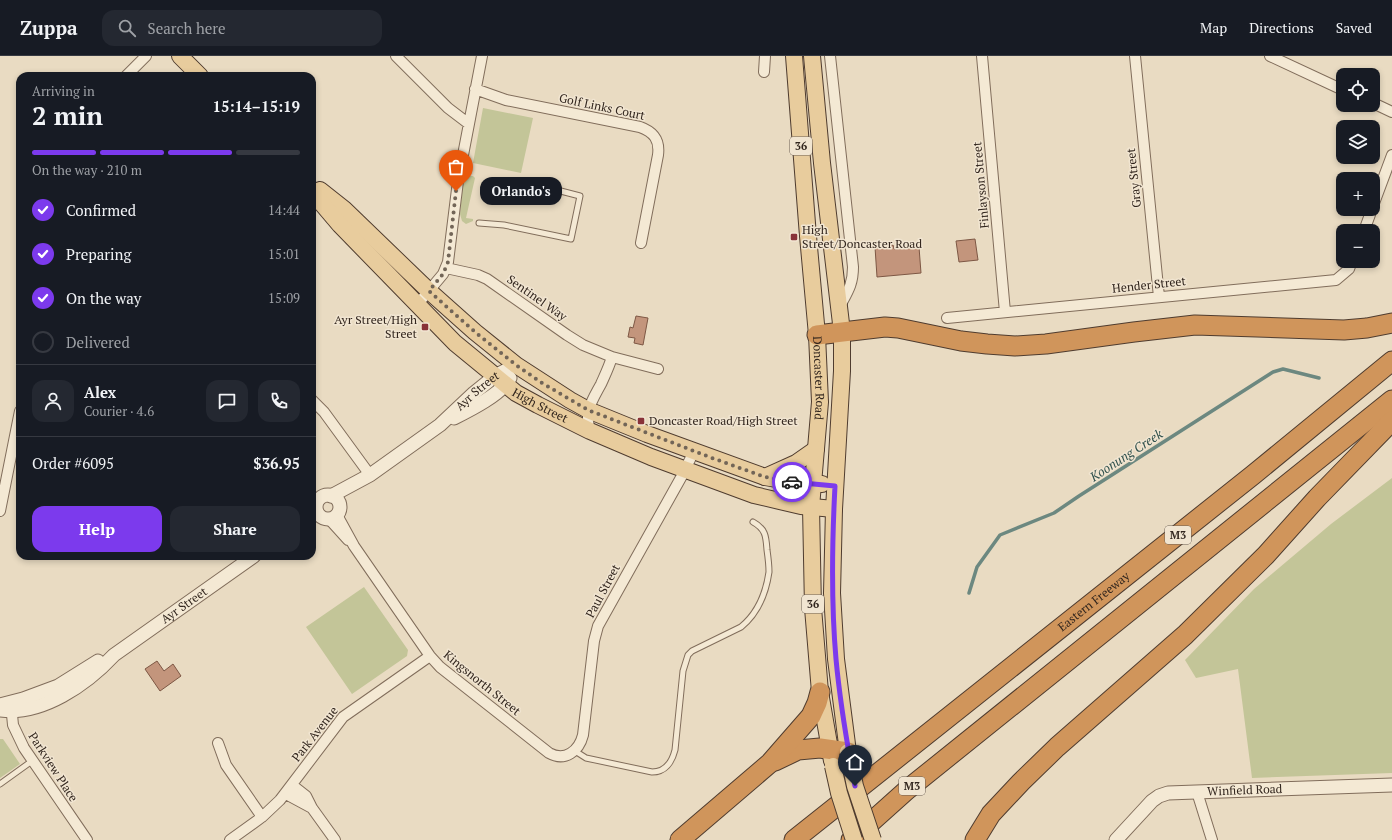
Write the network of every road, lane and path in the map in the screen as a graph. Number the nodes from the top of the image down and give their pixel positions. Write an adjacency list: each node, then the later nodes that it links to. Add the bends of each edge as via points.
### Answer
1 (146, 56): 12 (street)
2 (180, 56): 13 (main road)
3 (396, 56): 21 (street, via 448,108)
4 (482, 56): 16 (street)
5 (765, 56): 14 (street)
6 (794, 56): 32 (main road, Doncaster Road / 36)
7 (812, 56): 27 (main road, Doncaster Road / 36)
8 (830, 56): 36 (street, via 853,278)
9 (982, 56): 37 (street, Finlayson Street)
10 (1135, 56): 34 (street, Gray Street)
11 (1270, 56): 15 (street)
12 (130, 72)
13 (196, 72)
14 (764, 72)
15 (1336, 87)
16 (475, 89): 17 (street); 18 (street, Golf Links Court)
17 (473, 100): 18 (street, Golf Links Court); 21 (street)
18 (506, 100): 29 (street, Golf Links Court, via 640,127 654,135 658,144 658,155)
19 (1380, 106): 20 (street)
20 (1392, 112)
21 (468, 124): 30 (street)
22 (1392, 155): 24 (street)
23 (316, 187): 33 (main road, High Street, via 344,209)
24 (1380, 187)
25 (553, 189): 28 (lane, via 580,196 571,238 504,225)
26 (316, 197): 35 (main road, High Street)
27 (827, 210): 32 (main road, via 818,239 823,283); 36 (main road, Doncaster Road / 36)
28 (479, 223)
29 (641, 243)
30 (446, 268): 33 (street); 42 (street, Sentinel Way, via 487,279 583,345)
31 (1348, 268): 34 (street, Hender Street, via 1336,280)
32 (812, 288): 41 (main road, Doncaster Road / 36)
33 (429, 291): 35 (street); 44 (main road, High Street)
34 (1159, 297): 37 (street, Hender Street)
35 (417, 305): 46 (main road, High Street, via 455,343)
36 (839, 307): 40 (main road, Doncaster Road / 36)
37 (1005, 312): 38 (street, Hender Street)
38 (948, 318)
39 (1392, 323): 40 (highway, via 1344,330 1195,325 1015,346 961,341 898,328)
40 (842, 332): 41 (highway); 59 (main road, Doncaster Road / 36)
41 (817, 335): 53 (main road, Doncaster Road / 36, via 820,402)
42 (612, 357): 45 (street, Sentinel Way); 49 (street)
43 (1392, 361): 87 (highway, Eastern Freeway / M3, via 1253,475)
44 (516, 365): 46 (street, Ayr Street); 49 (main road, High Street)
45 (658, 369)
46 (501, 380): 52 (main road, High Street, via 516,393); 56 (street, Ayr Street, via 474,393 440,426)
47 (1392, 400): 88 (highway, M3, via 908,789)
48 (316, 404): 56 (street)
49 (588, 410): 52 (street, via 587,421); 54 (main road, High Street)
50 (1392, 421): 90 (highway, via 1266,555 1185,635 1021,782 991,814)
51 (16, 431): 63 (street)
52 (590, 431): 55 (main road, High Street)
53 (816, 450): 57 (main road, via 796,463); 58 (main road, Doncaster Road / 36)
54 (694, 452): 55 (street, Paul Street); 57 (main road, High Street)
55 (685, 470): 60 (main road, High Street); 72 (street, Paul Street, via 598,626 583,735 579,746)
56 (370, 475): 64 (street, Ayr Street)
57 (765, 477): 58 (main road, High Street)
58 (812, 484): 59 (main road, High Street); 61 (main road, Doncaster Road / 36)
59 (835, 486): 62 (main road, Doncaster Road / 36)
60 (779, 502): 61 (main road, High Street); 66 (main road, via 797,515)
61 (811, 507): 62 (main road, High Street); 66 (main road, Doncaster Road / 36)
62 (834, 509): 73 (main road, Doncaster Road / 36, via 832,593)
63 (0, 511)
64 (325, 511): 68 (street, Kingsnorth Street, via 354,546)
65 (753, 522): 72 (lane, via 764,531 766,540 769,572 762,596 756,611 741,627 688,655 683,671 675,750 671,761 664,769 652,772 586,758)
66 (811, 540): 69 (main road, Doncaster Road / 36, via 813,608)
67 (248, 560): 70 (street, Ayr Street, via 114,655 104,666 63,696 39,706)
68 (430, 656): 72 (street, Kingsnorth Street, via 452,677 549,753 562,756); 77 (street, Park Avenue, via 343,717)
69 (820, 692): 73 (main road, Doncaster Road / 36); 75 (highway, via 811,716)
70 (6, 707): 74 (street, Parkview Place, via 17,736)
71 (218, 744): 82 (street, via 229,770)
72 (573, 752)
73 (837, 755): 75 (highway, via 820,748 798,750); 88 (main road, Doncaster Road / 36, bridge, via 839,793); 89 (main road, Doncaster Road / 36, bridge, via 855,786)
74 (32, 761): 76 (lane); 83 (street, Parkview Place)
75 (770, 763): 86 (highway)
76 (0, 784)
77 (292, 785): 80 (street, Park Avenue); 81 (street, via 306,796)
78 (1392, 785): 79 (street, Winfield Road)
79 (1197, 792): 91 (street, Winfield Road, via 1168,793 1155,798); 92 (street)
80 (286, 794): 81 (street); 82 (street, Park Avenue)
81 (312, 808): 85 (street)
82 (262, 817): 84 (street, Park Avenue)
83 (87, 840)
84 (230, 840)
85 (335, 840)
86 (680, 840)
87 (794, 840)
88 (852, 840)
89 (873, 840)
90 (975, 840)
91 (1116, 840)
92 (1212, 840)

